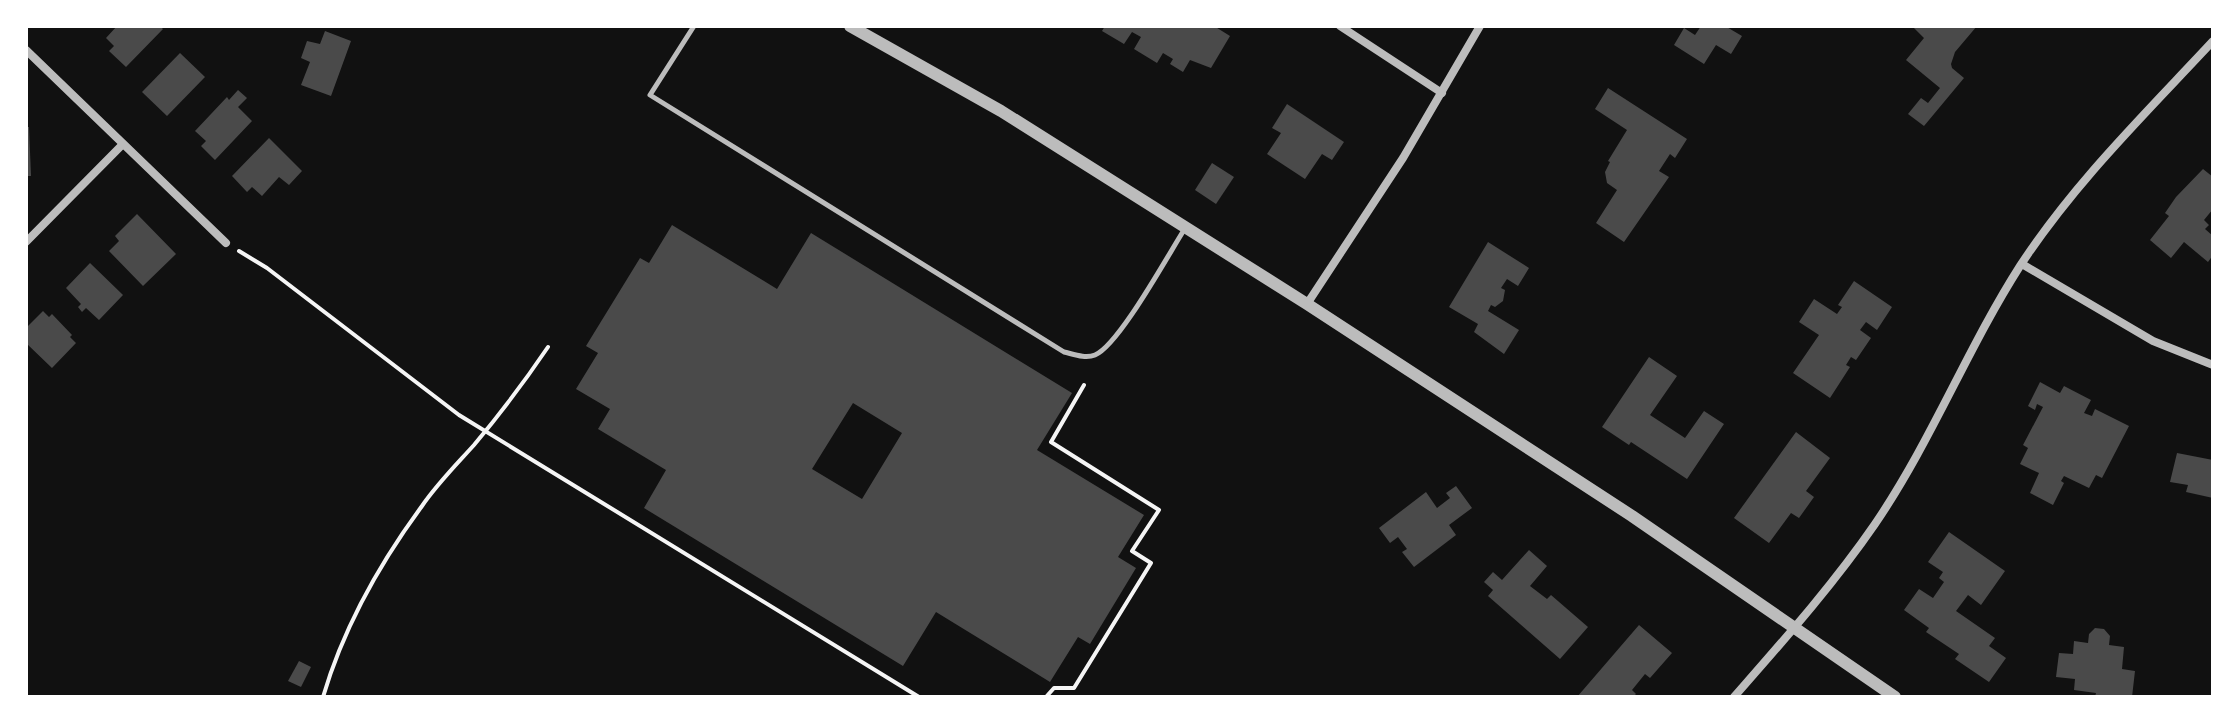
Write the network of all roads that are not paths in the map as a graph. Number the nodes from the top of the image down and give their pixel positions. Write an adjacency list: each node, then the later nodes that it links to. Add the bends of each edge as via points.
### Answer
1 (694, 26): 9 (lane, via 650,95 1064,352 1095,355 1117,336)
2 (850, 26): 9 (street, via 1001,111)
3 (1340, 26): 7 (street)
4 (1480, 26): 7 (street)
5 (2213, 41): 12 (street, via 2073,195)
6 (26, 50): 8 (street)
7 (1442, 93): 13 (street)
8 (123, 144): 10 (street); 11 (street)
9 (1186, 227): 13 (street)
10 (26, 242)
11 (226, 243)
12 (2022, 264): 14 (street, via 2153,341); 15 (street, via 1910,468 1875,524)
13 (1307, 304): 15 (street, via 1632,516)
14 (2213, 365)
15 (1794, 629): 16 (street); 17 (street)
16 (1734, 697)
17 (1895, 697)

